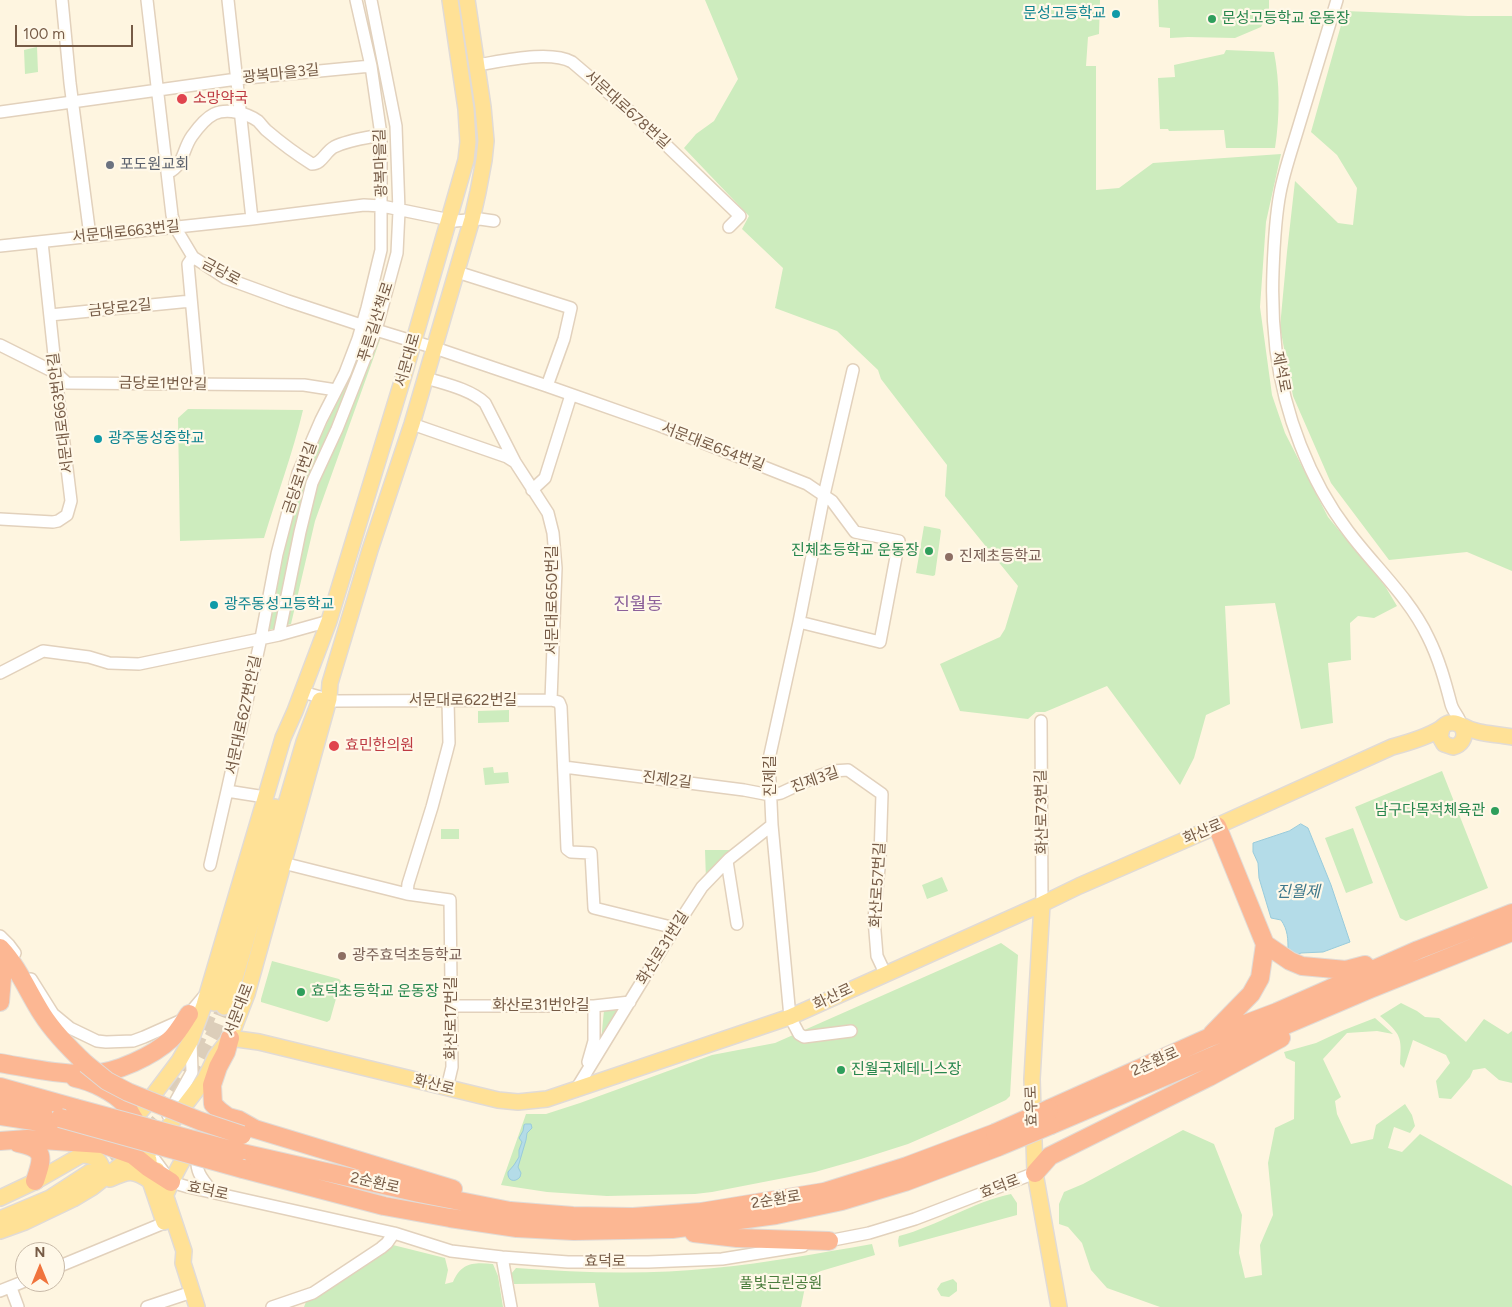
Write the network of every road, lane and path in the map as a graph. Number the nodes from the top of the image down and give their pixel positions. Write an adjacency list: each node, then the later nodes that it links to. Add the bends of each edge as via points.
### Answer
1 (62, 0): 13 (street)
2 (147, 0): 12 (street, 금당로)
3 (228, 0): 11 (street)
4 (356, 0): 10 (street, 광복마을길)
5 (371, 0): 19 (street, 푸른길산책로, via 396,126)
6 (450, 0): 22 (main road, 서문대로, via 468,142)
7 (467, 0): 9 (main road, 서문대로)
8 (1337, 0): 61 (street, 제석로, via 1283,180 1276,215 1273,306 1279,370 1296,433 1316,479 1333,510 1407,602 1428,636)
9 (477, 65): 21 (main road, 서문대로, via 486,141); 24 (street, 서문대로678번길, via 549,56 563,57 572,62 639,119 740,216)
10 (371, 66): 11 (street, 광복마을3길); 16 (street, 광복마을길)
11 (237, 79): 12 (street, 광복마을3길); 15 (street)
12 (158, 89): 13 (street, 광복마을3길); 17 (street, 금당로)
13 (73, 101): 14 (street, 광복마을3길); 26 (street)
14 (0, 112)
15 (240, 113): 16 (street, via 257,121 312,164 320,162 336,146); 17 (street, via 224,112 210,117 188,142 176,169); 20 (street)
16 (381, 135): 18 (street, 광복마을길)
17 (168, 173): 25 (street, 금당로)
18 (382, 206): 19 (street, 서문대로663번길); 20 (street, 서문대로663번길); 33 (street, 광복마을길, via 381,250)
19 (399, 210): 22 (street, 서문대로663번길); 34 (street, 푸른길산책로, via 397,253)
20 (252, 219): 25 (street, 서문대로663번길)
21 (472, 219): 22 (street, 서문대로663번길); 23 (street, 서문대로663번길); 30 (main road, 서문대로)
22 (449, 220): 35 (main road, 서문대로)
23 (494, 221)
24 (730, 226)
25 (175, 227): 26 (street, 서문대로663번길); 29 (street, 금당로)
26 (90, 236): 27 (street, 서문대로663번길)
27 (42, 242): 28 (street, 서문대로663번길); 32 (street, 서문대로663번안길)
28 (0, 246)
29 (193, 257): 31 (street, via 188,264); 33 (street, 금당로, via 225,278)
30 (457, 272): 37 (main road, 서문대로); 42 (street, via 571,308)
31 (191, 301): 32 (street, 금당로2길); 41 (street)
32 (50, 315): 39 (street, 서문대로663번안길)
33 (362, 326): 34 (street, 금당로); 43 (street, 금당로1번길)
34 (376, 330): 35 (street, 금당로); 54 (street, 푸른길산책로, via 312,483)
35 (414, 342): 37 (street, 서문대로654번길); 44 (main road, 서문대로)
36 (0, 345): 39 (street, 금당로1번안길)
37 (435, 348): 40 (main road, 서문대로); 42 (street, 서문대로654번길)
38 (854, 370): 49 (street, 진제길)
39 (56, 373): 41 (street, 금당로1번안길, via 67,382); 50 (street, 서문대로663번안길, via 71,501 67,515 53,522)
40 (426, 378): 46 (main road, 서문대로); 47 (street, 서문대로650번길, via 481,399 489,408)
41 (199, 385): 43 (street, 금당로1번안길, via 304,385)
42 (547, 386): 45 (street, 서문대로654번길)
43 (336, 390): 55 (street, 금당로1번길, via 298,473 277,554)
44 (399, 392): 51 (main road, via 405,379 409,379 365,537); 52 (main road, 서문대로)
45 (571, 396): 48 (street, via 545,478); 49 (street, 서문대로654번길, via 800,481)
46 (412, 424): 47 (street); 51 (main road, 서문대로)
47 (515, 462): 48 (street, 서문대로650번길)
48 (532, 490): 59 (street, 서문대로650번길, via 548,513 556,568)
49 (824, 495): 53 (street, 진제길); 53 (street, 서문대로654번길, via 855,532 899,541 880,642)
50 (0, 518)
51 (370, 550): 58 (main road, 서문대로)
52 (330, 621): 54 (street); 57 (main road, 서문대로)
53 (799, 622): 71 (street, 진제길, via 770,751)
54 (279, 634): 55 (street)
55 (261, 638): 56 (street, via 139,664 109,663 43,651); 69 (street, 서문대로627번안길)
56 (0, 674)
57 (302, 692): 58 (street, 서문대로622번길); 62 (main road, 서문대로)
58 (325, 698): 60 (street, 서문대로622번길, via 335,701); 76 (main road, 서문대로); 91 (main road, 서문대로, via 304,742 236,976)
59 (551, 700): 60 (street, 서문대로622번길); 68 (street, via 559,702 561,707)
60 (448, 701): 78 (street, via 449,743)
61 (1452, 707): 64 (main road)
62 (295, 711): 72 (main road, 서문대로); 91 (main road, 서문대로, via 294,733 282,782)
63 (1041, 721): 79 (street, 화산로73번길)
64 (1448, 729): 65 (main road); 67 (main road, via 1464,732); 67 (main road, via 1444,744 1450,747); 74 (main road, 화산로, via 1392,747)
65 (1512, 737)
66 (1512, 741): 67 (main road)
67 (1462, 743)
68 (564, 767): 71 (street, 진제2길); 82 (street, via 567,849 592,853 594,908)
69 (227, 791): 72 (street, 서문대로627번안길); 77 (street, 서문대로627번안길)
70 (882, 794): 71 (street, 진제3길, via 848,770 840,770); 89 (street, 화산로57번길, via 874,919 877,956)
71 (770, 795): 73 (street, 진제길)
72 (265, 797): 91 (main road, 서문대로)
73 (772, 824): 75 (street, 화산로31번길); 97 (street, 진제길)
74 (1217, 826): 79 (main road, 화산로); 85 (highway)
75 (727, 860): 81 (street); 82 (street, 화산로31번길, via 702,887)
76 (283, 863): 78 (street, 화산로17번길); 99 (main road, 서문대로, via 247,994)
77 (210, 865)
78 (407, 894): 94 (street, 화산로17번길, via 450,900)
79 (1042, 904): 89 (main road, 화산로); 120 (main road, 효우로, via 1032,1079)
80 (1512, 913): 87 (highway, 2순환로)
81 (736, 924)
82 (675, 928): 93 (street, 화산로31번길)
83 (1512, 932): 90 (highway, 2순환로)
84 (0, 936): 96 (street, via 18,958 53,1014 70,1028 97,1040 133,1041)
85 (1267, 945): 87 (highway, via 1302,966 1346,970); 100 (highway, via 1260,978 1251,994)
86 (0, 948): 114 (highway, bridge, via 60,1039 107,1081)
87 (1418, 950): 100 (highway, 2순환로, via 1277,1012)
88 (0, 965): 92 (highway)
89 (884, 973): 97 (main road, 화산로)
90 (1370, 990): 112 (highway, 2순환로); 120 (highway, via 1209,1077 1050,1156)
91 (215, 1001): 96 (street); 101 (main road, 서문대로, via 204,1005)
92 (0, 1002)
93 (630, 1002): 95 (street, 화산로31번안길); 104 (street, 화산로31번길)
94 (452, 1006): 95 (street, 화산로31번안길); 106 (street, 화산로17번길, via 452,1067)
95 (594, 1006): 104 (street, via 594,1041)
96 (189, 1014): 103 (highway, via 172,1039 138,1060 93,1074)
97 (790, 1017): 98 (street, via 804,1037); 107 (main road, 화산로)
98 (851, 1031)
99 (230, 1038): 106 (main road, 화산로, via 259,1042); 114 (highway, via 212,1085 213,1104 228,1117 239,1120); 119 (main road, 서문대로, via 216,1056)
100 (1208, 1038): 112 (highway, 2순환로)
101 (191, 1040): 109 (main road, 서문대로); 119 (street, via 192,1072)
102 (0, 1063): 103 (highway)
103 (54, 1073): 109 (highway, via 100,1088)
104 (584, 1076): 107 (street, 화산로31번길)
105 (0, 1086): 111 (highway, 2순환로)
106 (447, 1088): 107 (main road, 화산로, via 518,1102 547,1099)
107 (575, 1091)
108 (0, 1102): 111 (highway, 2순환로)
109 (139, 1113): 117 (main road, 서문대로); 119 (main road)
110 (0, 1116): 111 (highway)
111 (61, 1117): 114 (highway, 2순환로, bridge); 129 (highway, 2순환로, bridge, via 384,1206 517,1228 574,1231)
112 (1050, 1117): 115 (highway, 2순환로, bridge)
113 (203, 1135): 114 (main road, via 220,1124 230,1123); 119 (main road, via 184,1157); 123 (street, via 197,1151 197,1169)
114 (245, 1139): 127 (highway); 127 (highway, 2순환로, via 419,1193 510,1211)
115 (996, 1140): 127 (highway, 2순환로, via 824,1192 701,1212 633,1217); 129 (highway, 2순환로, via 905,1182 842,1201 776,1215)
116 (6, 1141): 117 (highway, via 28,1139); 122 (highway, via 32,1146 39,1153 41,1161)
117 (102, 1144): 118 (main road, 서문대로); 119 (highway)
118 (87, 1169): 119 (main road, via 140,1174); 121 (main road, 서문대로); 121 (main road, via 90,1156 98,1160); 122 (main road, 서문대로); 125 (main road, 서문대로); 128 (main road, 서문대로, via 50,1198); 130 (main road, 서문대로, via 66,1203)
119 (154, 1172): 121 (main road, 서문대로); 123 (street, 효덕로, via 188,1187); 126 (main road, 효덕로); 126 (main road); 135 (main road, 효덕로, via 184,1251)
120 (1035, 1173): 132 (street, 효덕로, via 915,1219); 143 (main road, 효우로)
121 (106, 1177)
122 (35, 1181): 124 (main road, 서문대로)
123 (212, 1191): 131 (street, 효덕로)
124 (0, 1198)
125 (0, 1208)
126 (162, 1216): 134 (street); 135 (main road, 효덕로, via 175,1253)
127 (573, 1216)
128 (0, 1219)
129 (672, 1229): 132 (highway, via 737,1238)
130 (0, 1231)
131 (394, 1233): 133 (street, 효덕로, via 451,1251); 141 (street, via 381,1248 313,1293)
132 (829, 1241): 133 (street, 효덕로, via 722,1259 568,1262)
133 (502, 1257): 142 (street)
134 (65, 1263)
135 (183, 1263): 137 (main road, 효덕로)
136 (6, 1289): 138 (street)
137 (192, 1292): 139 (street); 140 (main road, 효덕로)
138 (18, 1307)
139 (147, 1307)
140 (197, 1307)
141 (272, 1307)
142 (511, 1307)
143 (1060, 1307)

